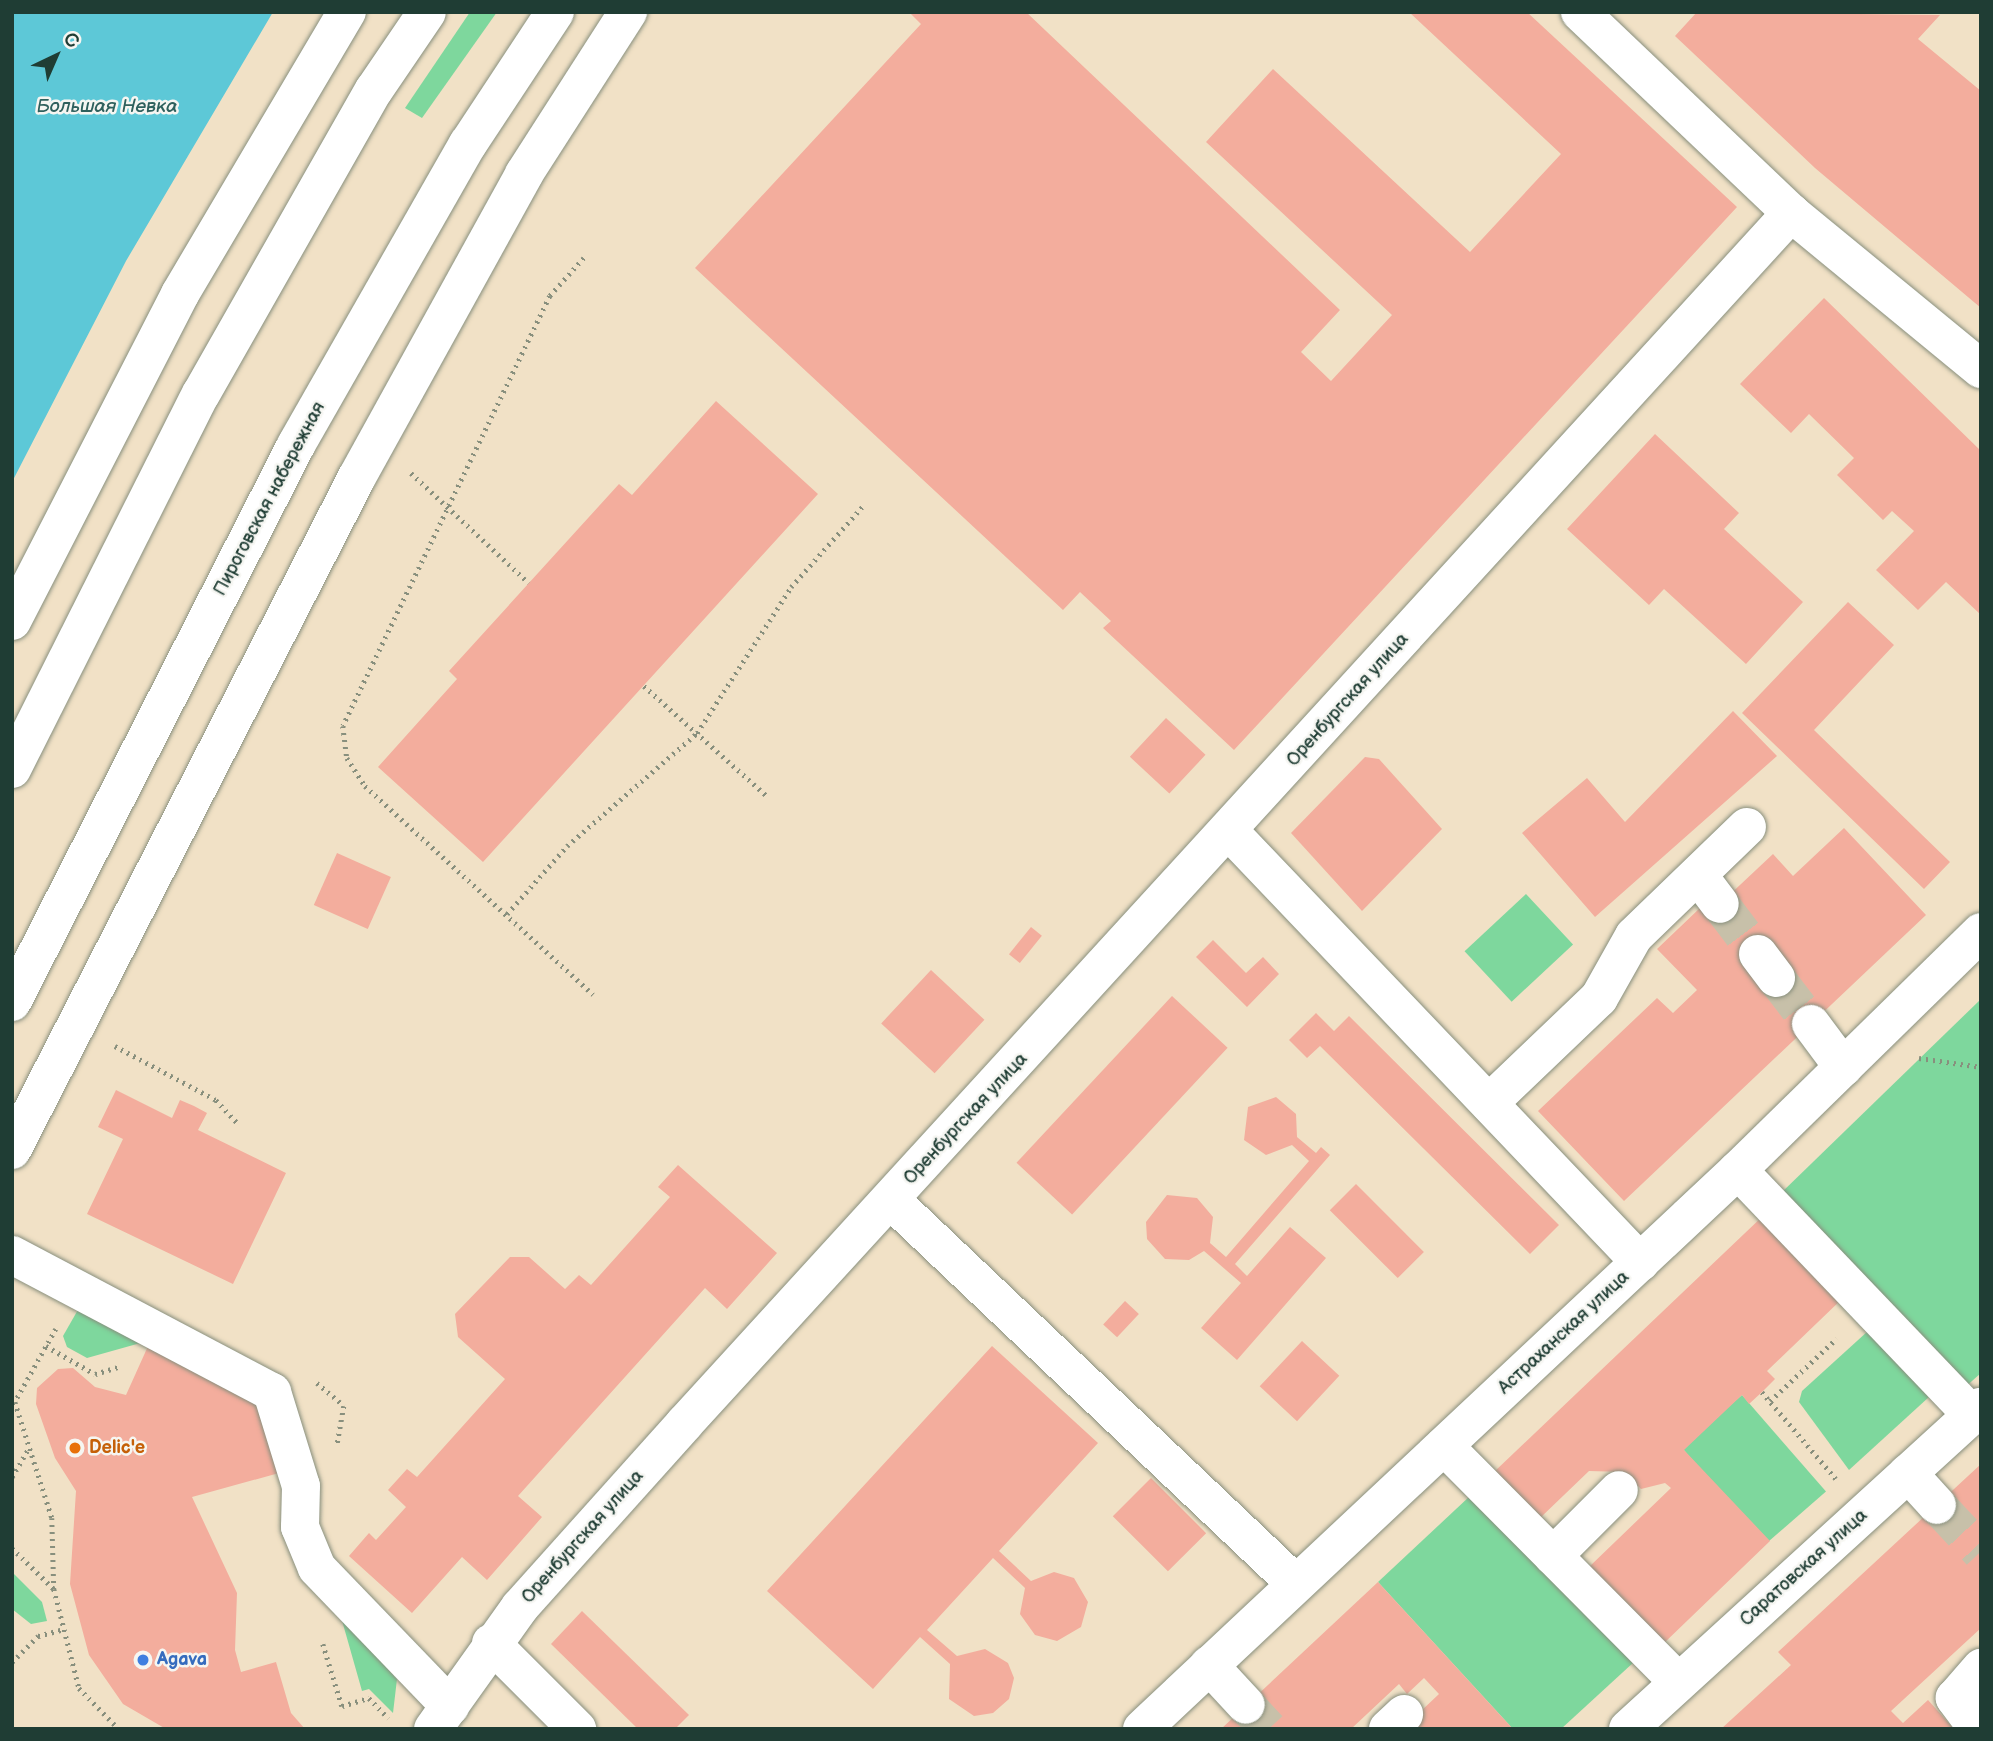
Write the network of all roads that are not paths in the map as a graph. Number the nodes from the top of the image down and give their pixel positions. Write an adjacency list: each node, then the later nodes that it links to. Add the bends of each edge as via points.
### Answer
1 (347, 12): 8 (main road, via 180,294)
2 (427, 12): 9 (main road, via 374,90 201,394)
3 (555, 12): 13 (main road, Пироговская набережная, via 468,144 296,445)
4 (628, 12): 17 (main road, via 524,174 357,477)
5 (1580, 12): 6 (main road)
6 (1791, 213): 7 (main road); 11 (main road, Оренбургская улица)
7 (1981, 369)
8 (12, 621)
9 (12, 768)
10 (1747, 827): 16 (main road, via 1709,889 1634,936 1599,998)
11 (1229, 831): 16 (main road); 19 (main road, Оренбургская улица)
12 (1981, 932): 15 (main road, Астраханская улица)
13 (12, 1002)
14 (1811, 1024): 15 (main road)
15 (1843, 1067): 18 (main road, Астраханская улица)
16 (1489, 1103): 21 (main road)
17 (12, 1150)
18 (1738, 1170): 21 (main road, Астраханская улица); 22 (main road)
19 (891, 1200): 28 (main road); 29 (main road, Оренбургская улица)
20 (12, 1255): 34 (main road, via 272,1392 301,1486 300,1527 311,1558)
21 (1640, 1262): 23 (main road, Астраханская улица)
22 (1976, 1411): 24 (main road, Саратовская улица)
23 (1444, 1446): 27 (main road); 28 (main road, Астраханская улица)
24 (1908, 1473): 26 (main road); 32 (main road, Саратовская улица)
25 (1619, 1490): 27 (main road)
26 (1937, 1504)
27 (1553, 1556): 32 (main road)
28 (1296, 1584): 30 (main road, Астраханская улица)
29 (491, 1643): 34 (main road, Оренбургская улица); 35 (main road)
30 (1209, 1665): 33 (main road); 36 (main road, Астраханская улица)
31 (1981, 1668): 38 (main road, via 1955,1698)
32 (1678, 1682): 37 (main road, Саратовская улица)
33 (1246, 1705)
34 (441, 1717)
35 (577, 1729)
36 (1142, 1729)
37 (1628, 1729)
38 (1978, 1729)

